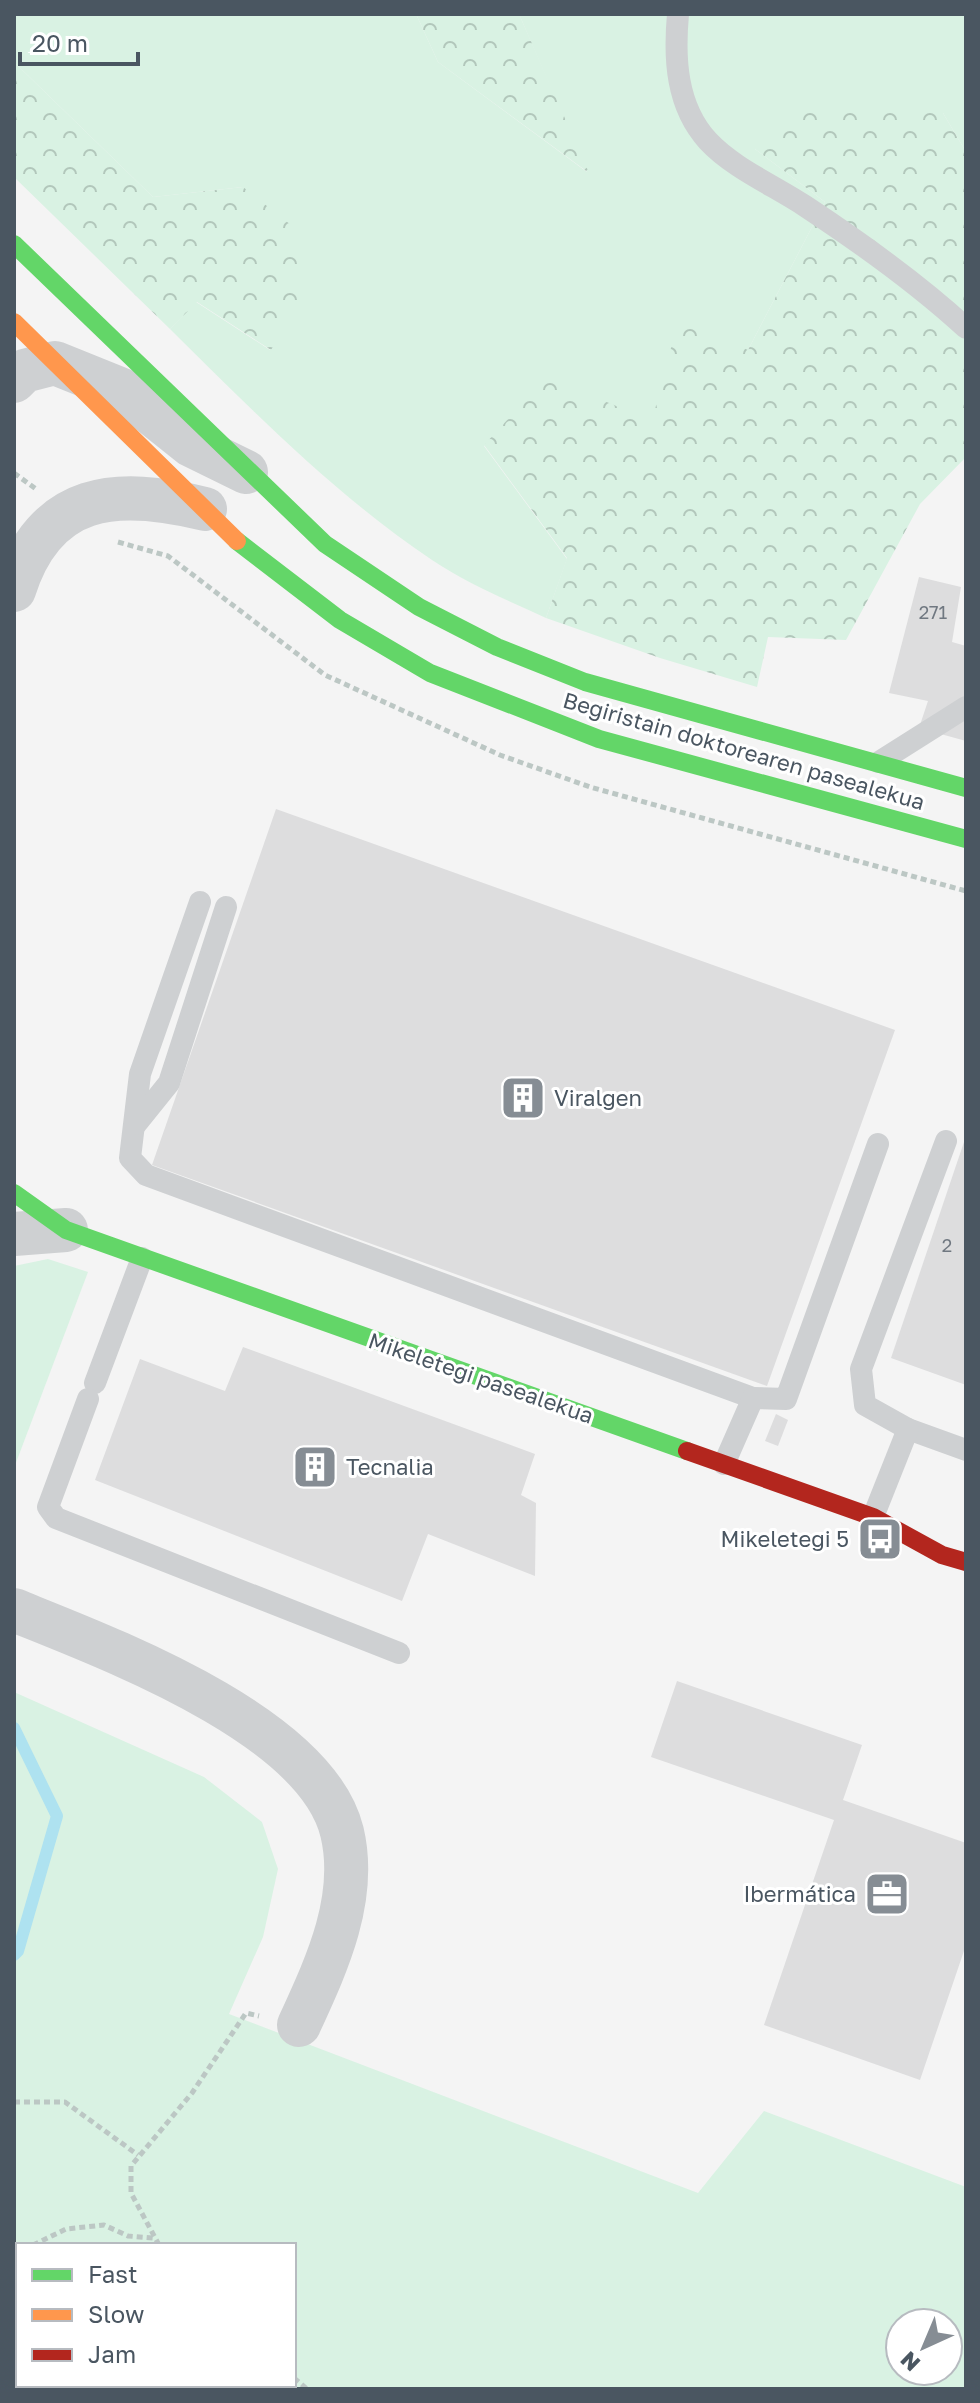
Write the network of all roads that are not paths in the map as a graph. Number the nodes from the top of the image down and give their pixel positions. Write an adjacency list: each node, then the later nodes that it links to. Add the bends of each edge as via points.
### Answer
1 (678, 14): 4 (lane, via 674,53 680,88 709,141 869,249)
2 (14, 244): 7 (main road)
3 (14, 322): 5 (main road, Begiristain doktorearen pasealekua)
4 (966, 328)
5 (55, 363): 6 (street, via 24,371); 7 (street, via 122,390 191,445); 8 (main road, Begiristain doktorearen pasealekua)
6 (14, 381)
7 (251, 475): 11 (main road, via 325,544 419,607 497,647 585,682)
8 (205, 509): 9 (street, via 158,497 118,497 86,505 60,519 36,542); 13 (main road, Begiristain doktorearen pasealekua, via 242,546 340,620 430,673 599,739)
9 (14, 590)
10 (966, 707): 11 (lane)
11 (877, 763): 12 (main road)
12 (966, 788)
13 (966, 839)
14 (200, 902): 16 (lane, via 140,1074)
15 (226, 907): 16 (lane, via 169,1083)
16 (136, 1124): 23 (lane, via 130,1158 146,1175)
17 (946, 1141): 24 (lane, via 861,1369 865,1405)
18 (878, 1144): 23 (lane, via 786,1399)
19 (14, 1193): 20 (main road, Mikeletegi pasealekua)
20 (66, 1230): 21 (street, Mikeletegi pasealekua); 22 (main road, Mikeletegi pasealekua)
21 (14, 1234)
22 (142, 1258): 26 (main road, Mikeletegi pasealekua); 31 (lane, via 48,1507 56,1518)
23 (753, 1398): 26 (lane)
24 (908, 1429): 25 (lane); 27 (lane)
25 (966, 1450)
26 (724, 1464): 27 (main road, Mikeletegi pasealekua)
27 (884, 1522): 28 (street, Mikeletegi pasealekua, via 955,1536); 29 (main road, Mikeletegi pasealekua, via 948,1559)
28 (966, 1543)
29 (966, 1562)
30 (14, 1610): 32 (street, via 129,1657 221,1708 285,1747 324,1792 342,1832 345,1885 333,1953)
31 (399, 1653)
32 (299, 2025)

